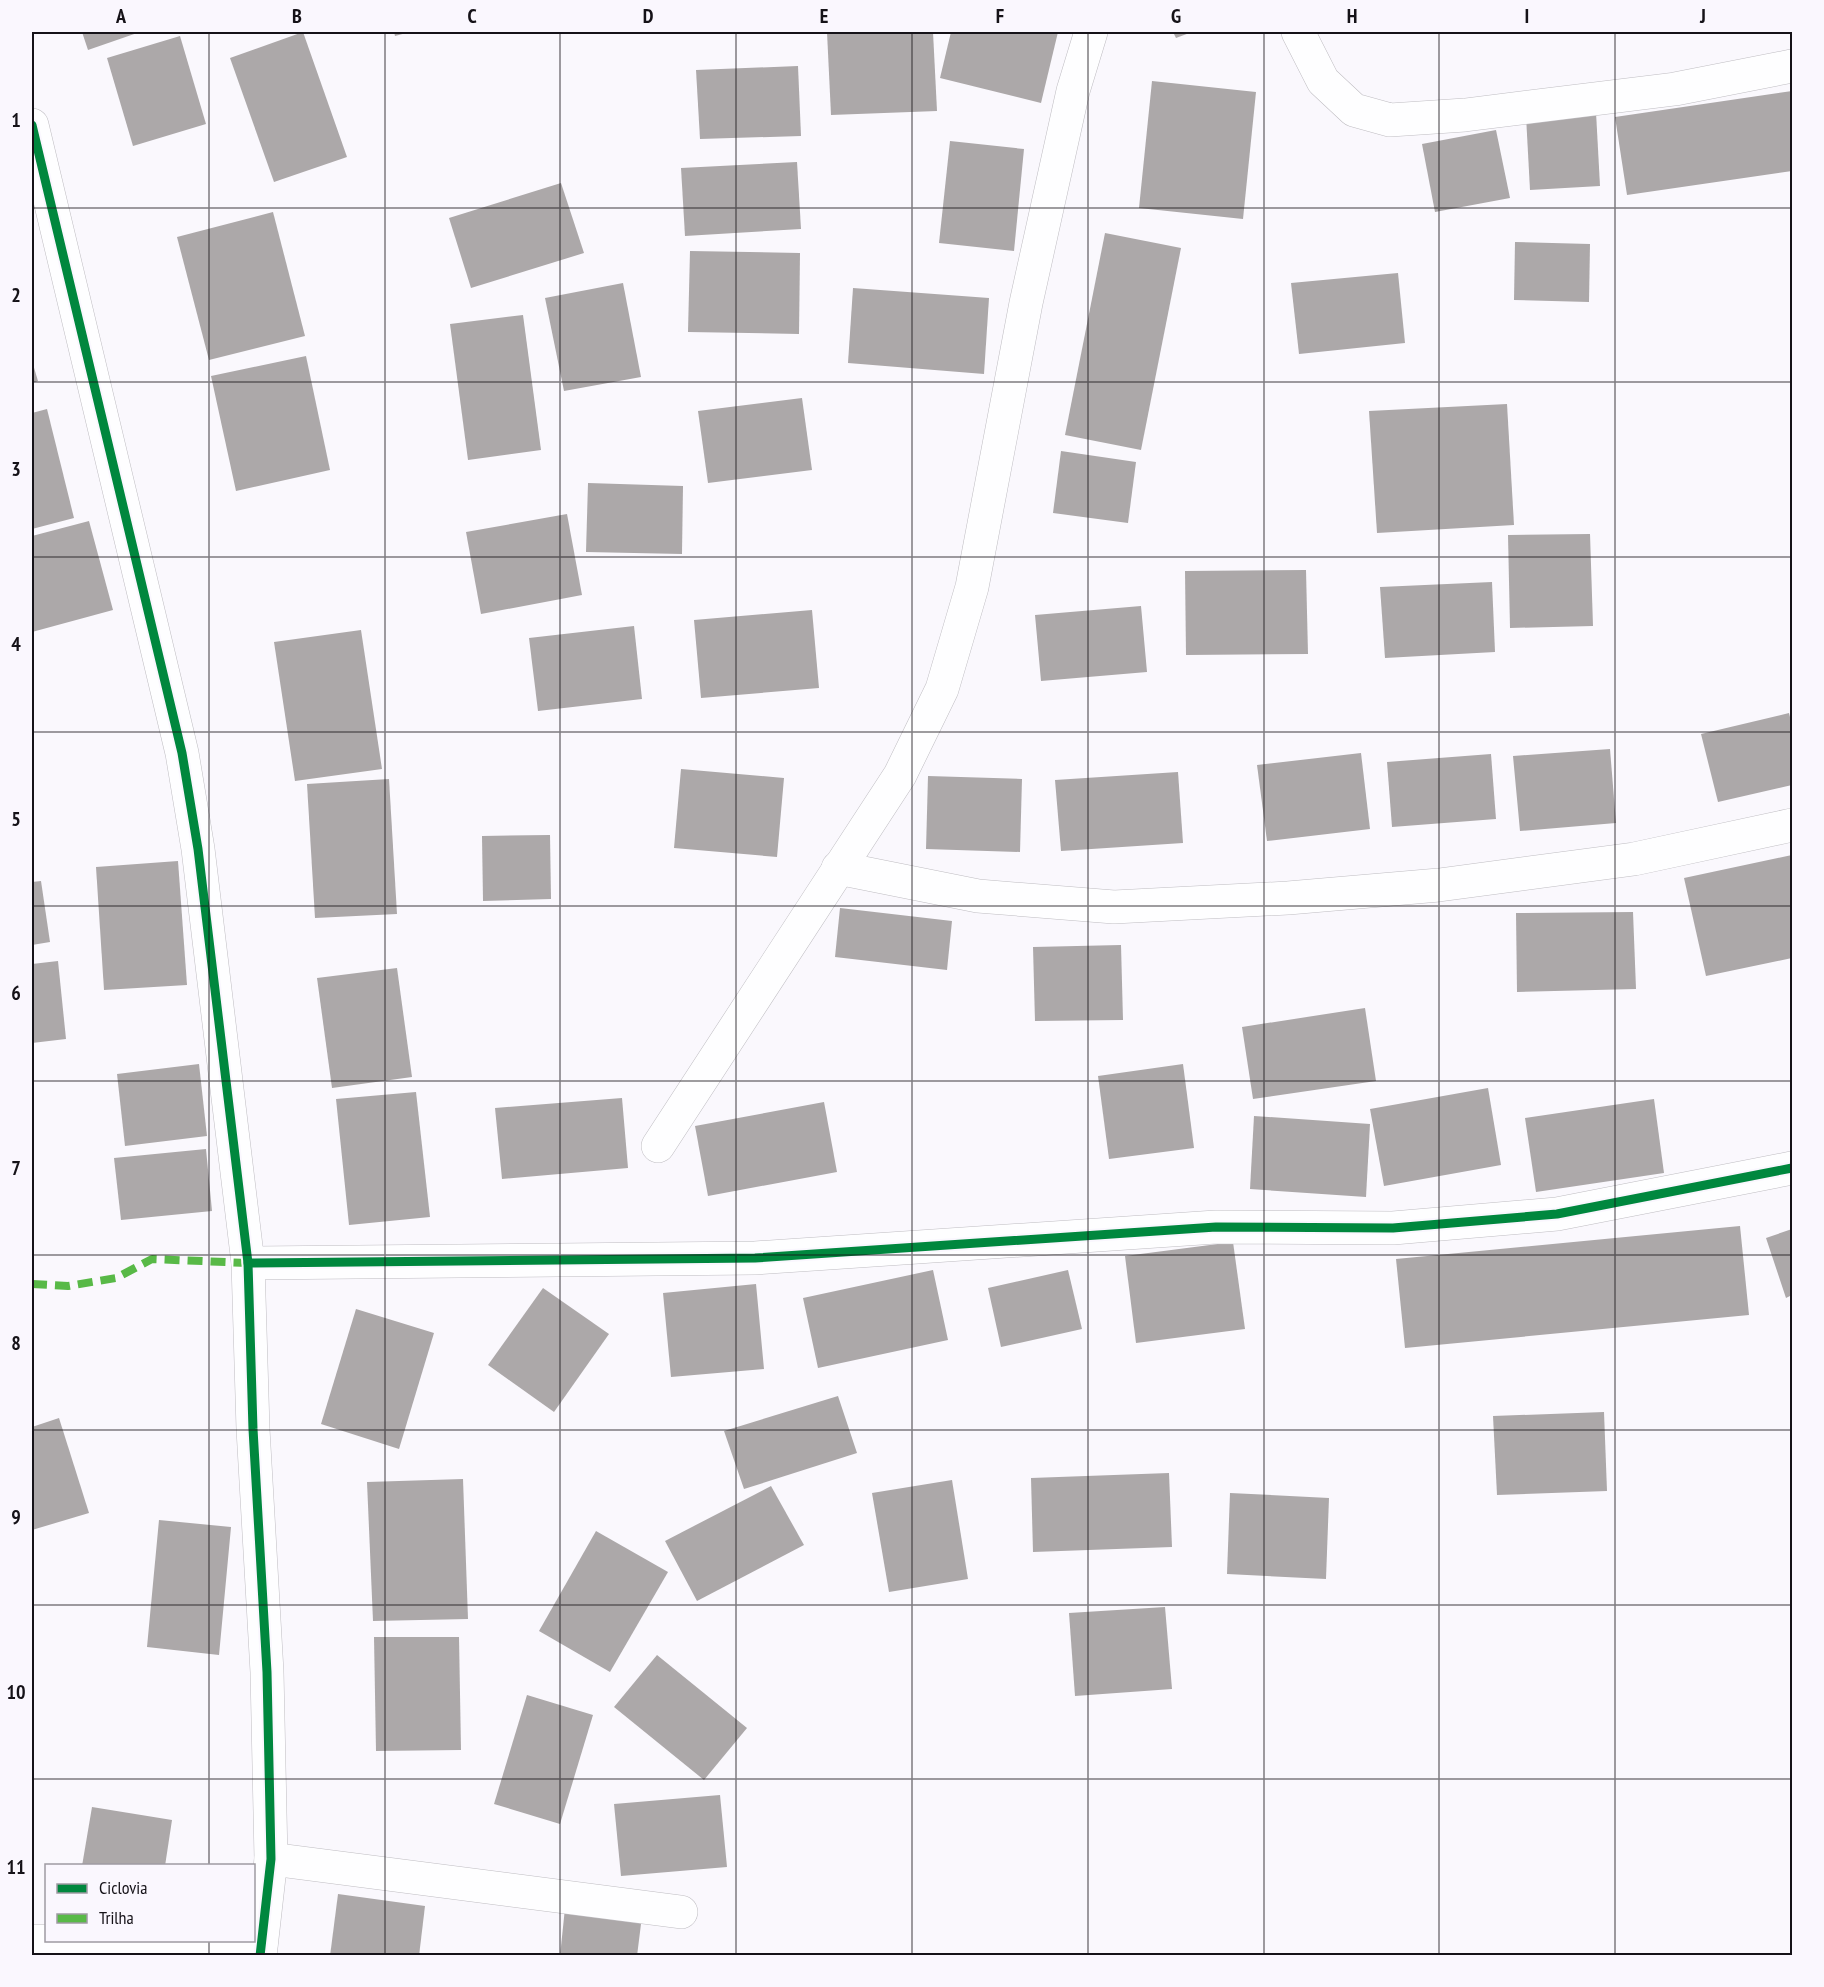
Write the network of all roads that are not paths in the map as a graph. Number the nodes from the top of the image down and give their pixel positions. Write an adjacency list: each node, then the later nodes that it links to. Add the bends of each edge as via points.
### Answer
1 (1091, 32): 6 (street, via 1072,91 1026,303 972,587 942,689 900,775)
2 (1298, 32): 3 (street, via 1323,81 1354,110 1390,120 1465,115 1675,89)
3 (1792, 66)
4 (32, 125): 9 (street, via 182,753 198,849)
5 (1792, 825): 6 (street, via 1634,858 1439,885 1114,907 978,896)
6 (838, 868): 7 (street)
7 (658, 1146)
8 (1792, 1168): 9 (street, via 1557,1214 1393,1228 1216,1227 755,1258)
9 (248, 1263): 10 (street, via 267,1672)
10 (271, 1859): 11 (street); 13 (street)
11 (681, 1912)
12 (57, 1942): 13 (street)
13 (261, 1950)

